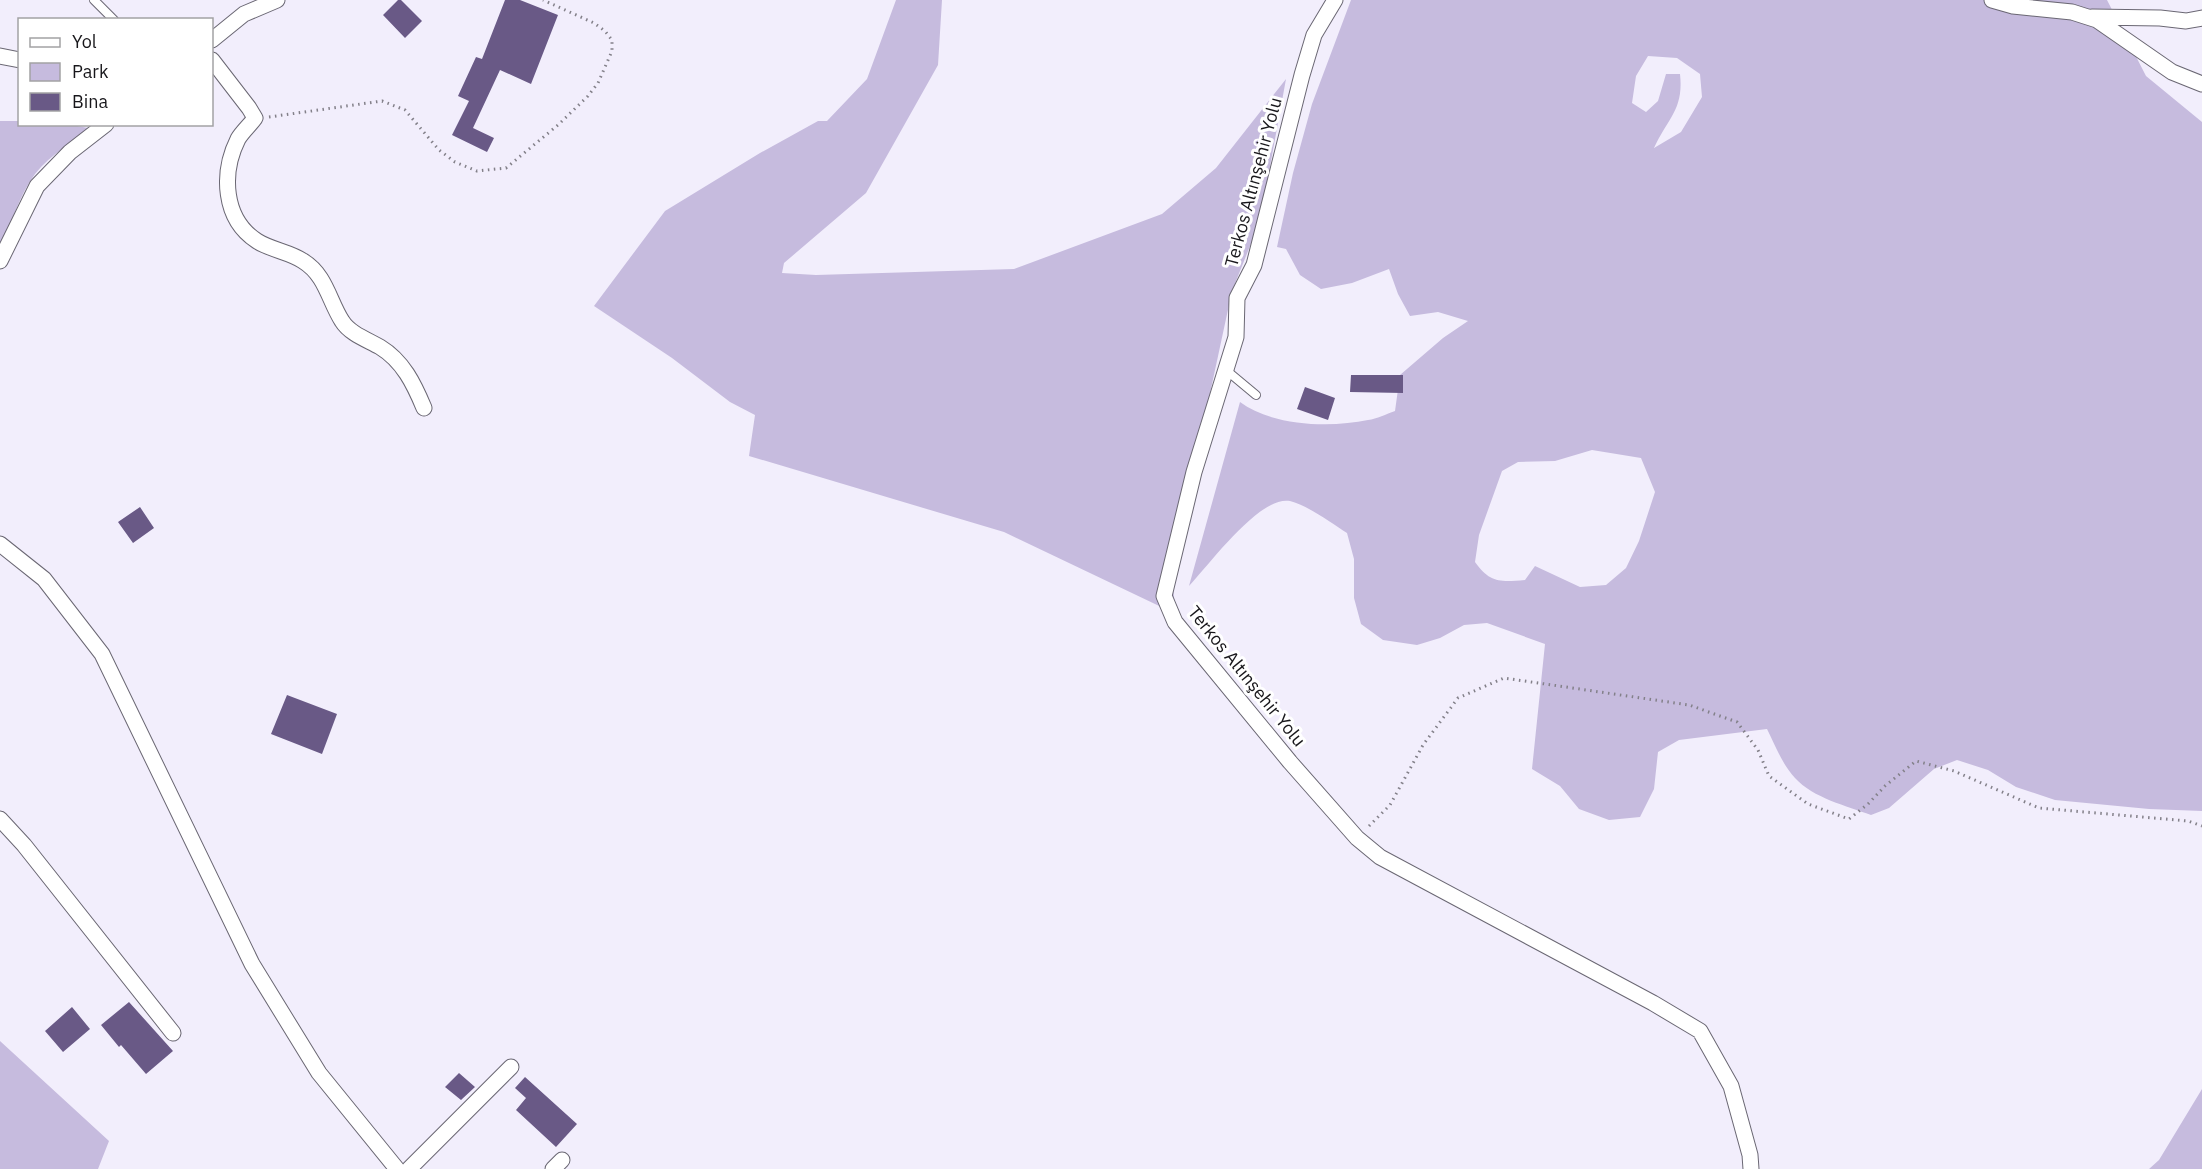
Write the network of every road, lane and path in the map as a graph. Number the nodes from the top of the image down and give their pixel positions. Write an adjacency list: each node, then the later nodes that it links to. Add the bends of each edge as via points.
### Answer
1 (94, 0): 7 (lane)
2 (276, 0): 9 (street, via 244,14)
3 (543, 0): 14 (path, via 605,31 612,40 612,51 588,96 506,168 477,171 455,162 439,150 405,110 382,101)
4 (1335, 0): 17 (street, Terkos Altınşehir Yolu, via 1314,35 1302,75 1254,265 1237,298 1236,337)
5 (1992, 0): 6 (street)
6 (2087, 17): 8 (street, via 2186,21); 13 (street, via 2172,72)
7 (112, 18)
8 (2202, 18)
9 (213, 39)
10 (0, 56): 11 (street)
11 (18, 60)
12 (213, 61): 14 (street)
13 (2202, 84)
14 (255, 118): 19 (street, via 238,138 226,183 229,202 239,223 256,241 303,261 321,278 343,324 399,363 413,380)
15 (103, 126): 16 (street, via 70,152 37,186)
16 (0, 261)
17 (1226, 370): 18 (lane); 23 (street, Terkos Altınşehir Yolu, via 1194,472 1164,596 1175,622)
18 (1256, 395)
19 (424, 408)
20 (0, 544): 26 (street, via 44,579 102,654 252,964 319,1072)
21 (0, 819): 24 (street)
22 (2202, 826): 23 (path, via 2188,821 2039,808 1954,771 1916,761 1849,819 1808,804 1769,776 1758,750 1737,722 1689,705 1504,678 1458,698 1423,744 1390,805)
23 (1357, 838): 28 (street, Terkos Altınşehir Yolu, via 1380,857 1700,1031 1731,1086)
24 (173, 1033)
25 (511, 1067): 27 (street)
26 (397, 1169)
27 (410, 1169)
28 (1751, 1169)

